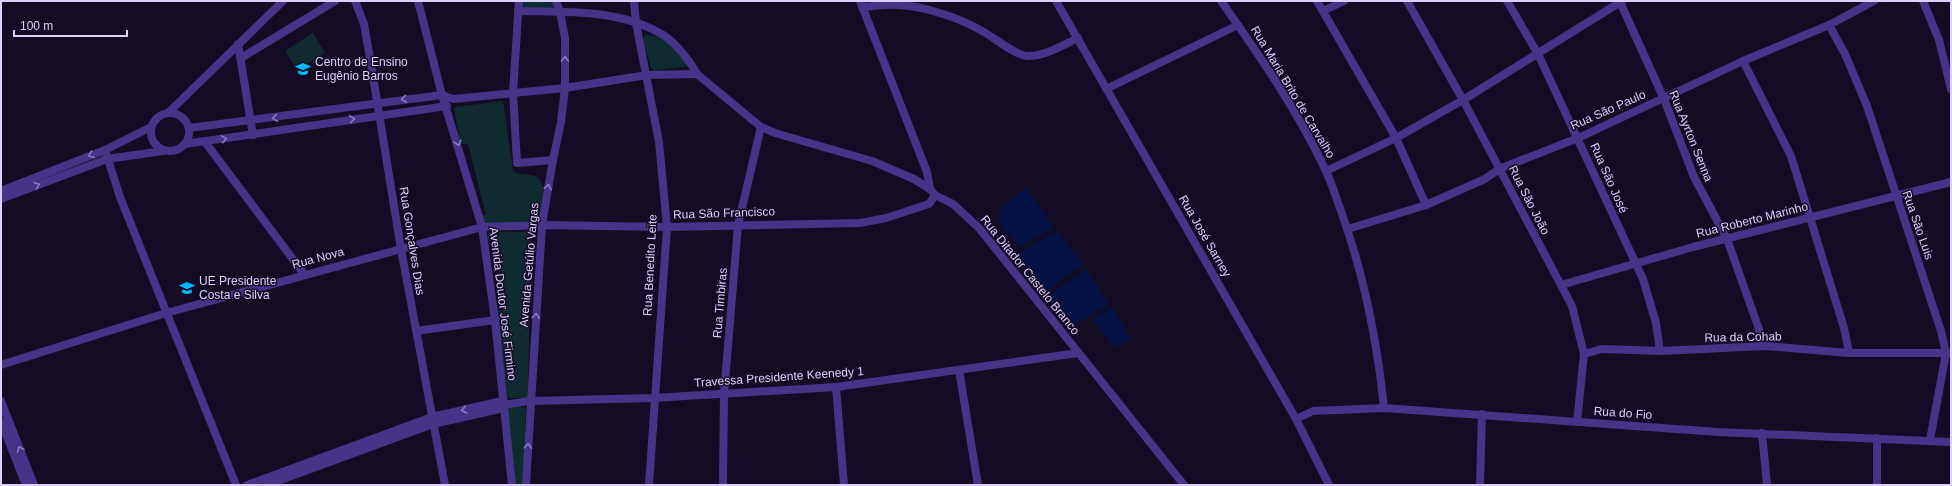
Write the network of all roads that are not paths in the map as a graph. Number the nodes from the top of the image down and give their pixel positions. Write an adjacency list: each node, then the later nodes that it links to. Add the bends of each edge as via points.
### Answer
1 (283, 1): 25 (street)
2 (336, 1): 27 (street)
3 (355, 1): 39 (street, Rua Gonçalves Dias, via 364,24)
4 (418, 1): 35 (street, Avenida Doutor José Firmino)
5 (520, 1): 18 (street)
6 (556, 1): 20 (street, Avenida Getúlio Vargas)
7 (634, 1): 21 (street, Rua Benedito Leite)
8 (1056, 1): 24 (street, Rua José Sarney)
9 (1221, 1): 22 (street, Rua Maria Brito de Carvalho)
10 (1317, 1): 19 (street)
11 (1344, 1): 19 (street)
12 (1407, 1): 38 (street, Rua São João)
13 (1507, 1): 26 (street, Rua São José)
14 (1874, 1): 23 (street, Rua São Paulo)
15 (1923, 1): 33 (street, via 1939,40)
16 (1621, 2): 26 (street); 36 (street, Rua Ayrton Senna)
17 (861, 4): 24 (street, via 898,5 929,10 981,30 1027,56 1047,52); 60 (street, via 927,172)
18 (518, 11): 20 (street, Rua Ditador Castelo Branco); 34 (street)
19 (1323, 11): 48 (street)
20 (560, 12): 21 (street, Rua Ditador Castelo Branco, via 598,14); 31 (street, Avenida Getúlio Vargas, one-way to 20, via 565,38)
21 (636, 23): 29 (street, Rua Ditador Castelo Branco, via 665,35 691,62); 30 (street, Rua Benedito Leite)
22 (1238, 25): 32 (street); 57 (street, Rua Maria Brito de Carvalho, via 1295,114)
23 (1829, 25): 28 (street, Rua São Paulo); 61 (street, Rua São Luis, via 1861,90)
24 (1078, 38): 32 (street, Rua José Sarney)
25 (238, 44): 27 (street); 41 (street)
26 (1538, 54): 38 (street); 49 (street, Rua São José)
27 (241, 58): 43 (street)
28 (1743, 61): 36 (street, Rua São Paulo); 64 (street, via 1791,156)
29 (697, 74): 30 (street); 44 (street, Rua Ditador Castelo Branco)
30 (647, 75): 31 (street); 68 (street, Rua Benedito Leite, via 659,142)
31 (566, 88): 34 (street); 55 (street, Avenida Getúlio Vargas, via 562,122)
32 (1106, 89): 94 (street, Rua José Sarney)
33 (1951, 89)
34 (513, 92): 37 (street); 55 (street, via 517,163)
35 (442, 95): 37 (street); 39 (street, one-way to 39); 40 (street, Avenida Doutor José Firmino)
36 (1664, 98): 49 (street, Rua São Paulo); 70 (street, Rua Ayrton Senna, via 1694,177)
37 (454, 99): 40 (street)
38 (1463, 100): 48 (street); 56 (street, Rua São João)
39 (379, 102): 42 (street, Rua Gonçalves Dias); 43 (street, one-way to 43)
40 (447, 106): 42 (street); 67 (street, Avenida Doutor José Firmino, one-way to 67)
41 (168, 113): 45 (street, via 158,117); 46 (street, via 179,115)
42 (381, 115): 47 (street, one-way to 42); 71 (street, Rua Gonçalves Dias)
43 (251, 121): 46 (street); 47 (street)
44 (761, 126): 60 (street, Rua Ditador Castelo Branco, via 775,133 872,161 914,179); 66 (street, Rua Timbiras)
45 (151, 127): 52 (street); 53 (street, via 151,138)
46 (189, 128): 51 (street)
47 (253, 134): 50 (street, one-way to 47)
48 (1396, 138): 57 (street); 63 (street)
49 (1578, 138): 56 (street, Rua São Paulo); 72 (street, Rua São José)
50 (205, 142): 51 (street); 73 (street)
51 (185, 144): 53 (street, via 175,151)
52 (105, 150): 54 (street); 59 (street, one-way to 59)
53 (163, 151): 54 (street)
54 (107, 159): 62 (street, one-way to 54); 75 (street)
55 (553, 160): 65 (street, Avenida Getúlio Vargas, one-way to 55)
56 (1500, 169): 63 (street, Rua São Paulo); 74 (street, Rua São João)
57 (1326, 171): 69 (street, Rua Maria Brito de Carvalho)
58 (1951, 182): 61 (street, Rua Roberto Marinho)
59 (1, 190)
60 (932, 192): 66 (street, Rua São Francisco, via 929,204 886,218 860,223); 80 (street, Rua Ditador Castelo Branco, via 953,204 979,228)
61 (1895, 196): 64 (street, Rua Roberto Marinho); 82 (street, Rua São Luis)
62 (1, 199)
63 (1426, 205): 69 (street, Rua São Paulo)
64 (1809, 218): 70 (street, Rua Roberto Marinho); 81 (street, via 1844,328)
65 (542, 225): 67 (street, Rua São Francisco); 68 (street, Rua São Francisco); 90 (street, Avenida Getúlio Vargas, one-way to 65)
66 (738, 225): 68 (street, Rua São Francisco); 87 (street, Rua Timbiras)
67 (482, 227): 71 (street, Rua Nova); 76 (street, Avenida Doutor José Firmino)
68 (666, 227): 88 (street, Rua Benedito Leite)
69 (1348, 229): 92 (street, Rua Maria Brito de Carvalho, via 1372,315)
70 (1727, 238): 72 (street, Rua Roberto Marinho); 78 (street, Rua Ayrton Senna)
71 (401, 249): 73 (street, Rua Nova); 77 (street, Rua Gonçalves Dias)
72 (1635, 264): 74 (street, Rua Roberto Marinho); 79 (street, Rua São José, via 1647,290)
73 (304, 274): 75 (street, Rua Nova)
74 (1561, 285): 83 (street, Rua São João, via 1572,306)
75 (166, 312): 84 (street, Rua Nova); 104 (street)
76 (495, 320): 77 (street); 91 (street, Avenida Doutor José Firmino)
77 (416, 332): 95 (street, Rua Gonçalves Dias)
78 (1765, 346): 79 (street, Rua da Cohab); 81 (street, Rua da Cohab)
79 (1660, 351): 83 (street, Rua da Cohab, via 1602,349)
80 (1078, 353): 85 (street, Travessa Presidente Keenedy 1); 114 (street, Rua Ditador Castelo Branco)
81 (1849, 353): 82 (street, Rua da Cohab)
82 (1948, 353): 100 (street, Rua São Luis)
83 (1584, 354): 97 (street, Rua São João)
84 (1, 365)
85 (959, 370): 86 (street, Travessa Presidente Keenedy 1); 113 (street)
86 (836, 387): 87 (street, Travessa Presidente Keenedy 1); 112 (street)
87 (724, 394): 88 (street, Travessa Presidente Keenedy 1); 111 (street, Rua Timbiras)
88 (654, 398): 90 (street, Travessa Presidente Keenedy 1); 110 (street, Rua Benedito Leite)
89 (1, 401): 103 (street, one-way to 89)
90 (530, 401): 91 (street, Travessa Presidente Keenedy 1); 109 (street, Avenida Getúlio Vargas, one-way to 90)
91 (503, 405): 95 (street, Travessa Presidente Keenedy 1); 108 (street, Avenida Doutor José Firmino)
92 (1384, 408): 93 (street, Rua do Fio); 94 (street, Rua do Fio, via 1313,411)
93 (1482, 414): 97 (street, Rua do Fio); 116 (street)
94 (1296, 419): 115 (street, Rua José Sarney)
95 (432, 421): 105 (street); 106 (street); 107 (street, Rua Gonçalves Dias)
96 (1, 422): 102 (street)
97 (1577, 422): 98 (street, Rua do Fio)
98 (1762, 433): 99 (street, Rua do Fio); 117 (street)
99 (1877, 438): 100 (street, Rua do Fio); 118 (street)
100 (1930, 440): 101 (street, Rua do Fio)
101 (1951, 442)
102 (26, 485)
103 (34, 485)
104 (236, 485)
105 (247, 485)
106 (267, 485)
107 (445, 485)
108 (512, 485)
109 (526, 485)
110 (649, 485)
111 (723, 485)
112 (844, 485)
113 (978, 485)
114 (1184, 485)
115 (1329, 485)
116 (1480, 485)
117 (1767, 485)
118 (1877, 485)

